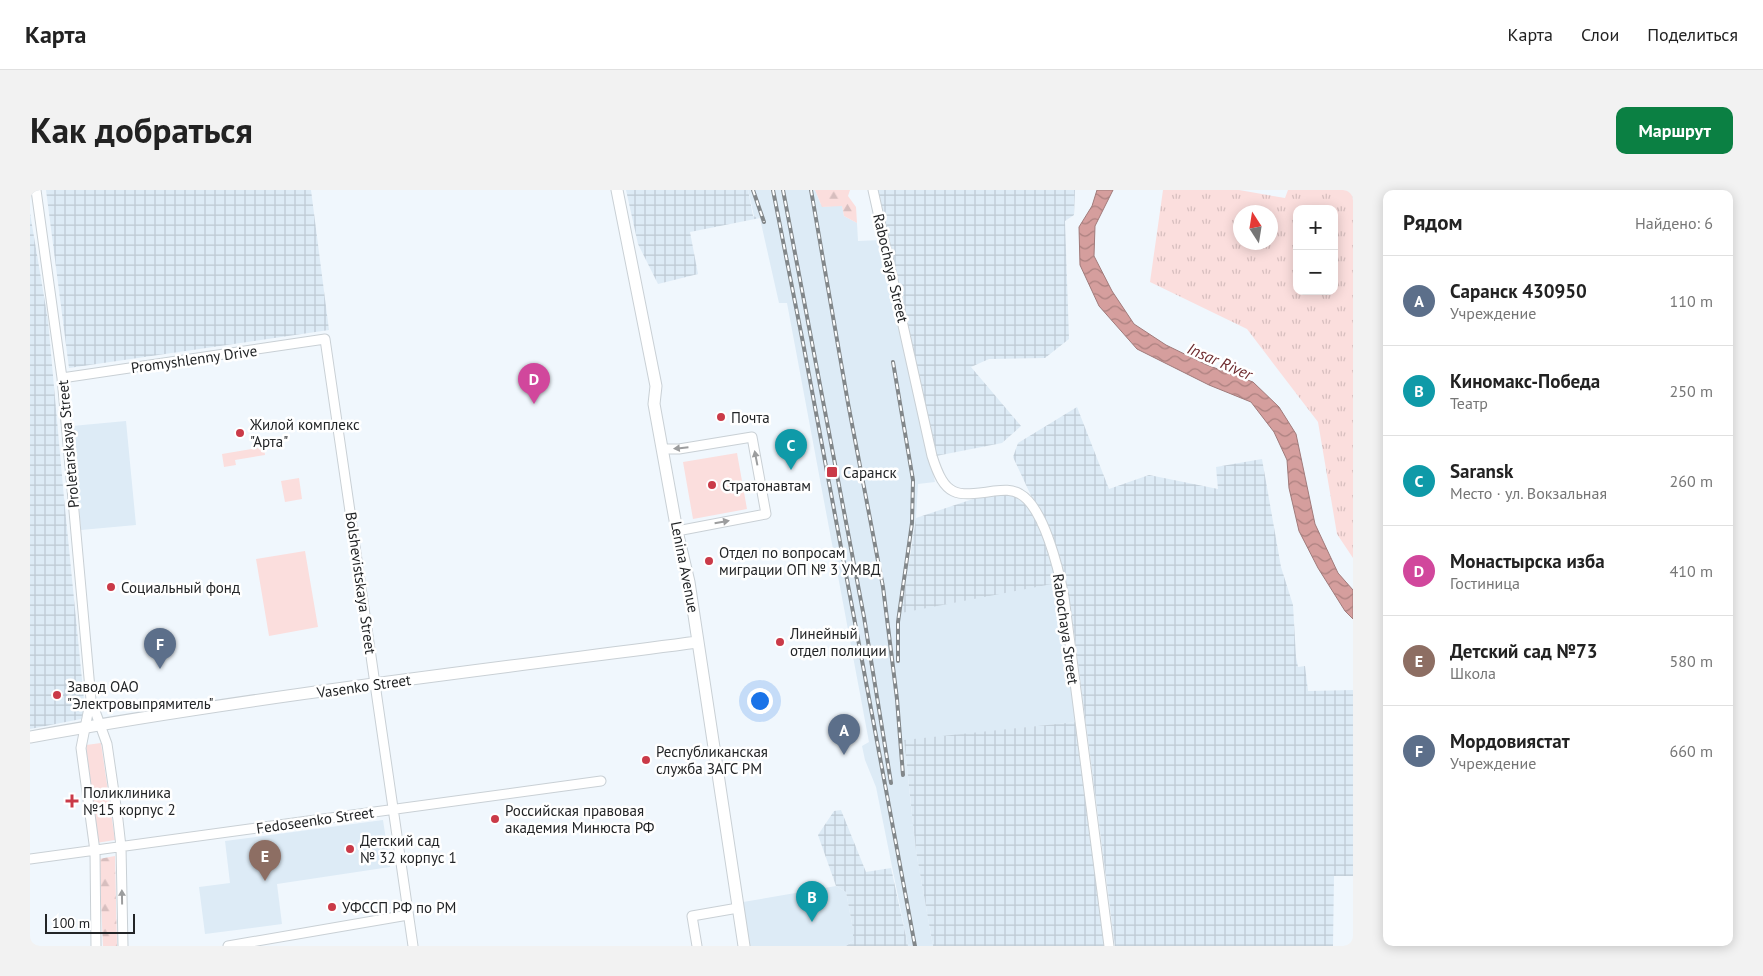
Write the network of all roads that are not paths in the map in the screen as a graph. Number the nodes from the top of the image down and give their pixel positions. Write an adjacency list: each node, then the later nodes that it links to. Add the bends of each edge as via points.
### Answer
1 (36, 190): 5 (street, Proletarskaya Street)
2 (617, 190): 6 (main road, Lenina Avenue, via 656,386 654,404)
3 (873, 190): 27 (street, Rabochaya Street, via 932,456 941,480 963,495 1012,490 1024,496 1036,513 1053,551 1064,597)
4 (325, 339): 5 (street, Promyshlenny Drive); 9 (street, Bolshevistskaya Street)
5 (62, 378): 10 (street, Proletarskaya Street)
6 (662, 449): 7 (main road, Lenina Avenue); 7 (street, one-way to 6, via 766,514 752,437 679,450)
7 (677, 531): 8 (main road, Lenina Avenue)
8 (698, 642): 9 (main road, Vasenko Street); 19 (main road, Lenina Avenue)
9 (375, 684): 11 (main road, Vasenko Street); 15 (street, Bolshevistskaya Street)
10 (91, 700): 11 (street, Proletarskaya Street); 12 (street, Proletarskaya Street)
11 (100, 725): 12 (main road, Vasenko Street); 16 (street, Proletarskaya Street, via 107,744)
12 (86, 727): 13 (main road, Vasenko Street); 17 (street, Proletarskaya Street, via 81,748)
13 (30, 737)
14 (601, 781): 15 (street, Fedoseenko Street)
15 (394, 810): 16 (street, Fedoseenko Street); 20 (street, Bolshevistskaya Street)
16 (121, 847): 17 (street, Fedoseenko Street); 22 (street, Proletarskaya Street, one-way to 16)
17 (95, 851): 18 (street, Fedoseenko Street); 21 (street, Proletarskaya Street)
18 (30, 859)
19 (738, 908): 25 (street, via 692,916); 26 (main road, Lenina Avenue)
20 (408, 915): 23 (street); 24 (street, Bolshevistskaya Street)
21 (96, 946)
22 (123, 946)
23 (228, 946)
24 (413, 946)
25 (697, 946)
26 (744, 946)
27 (1110, 946)

